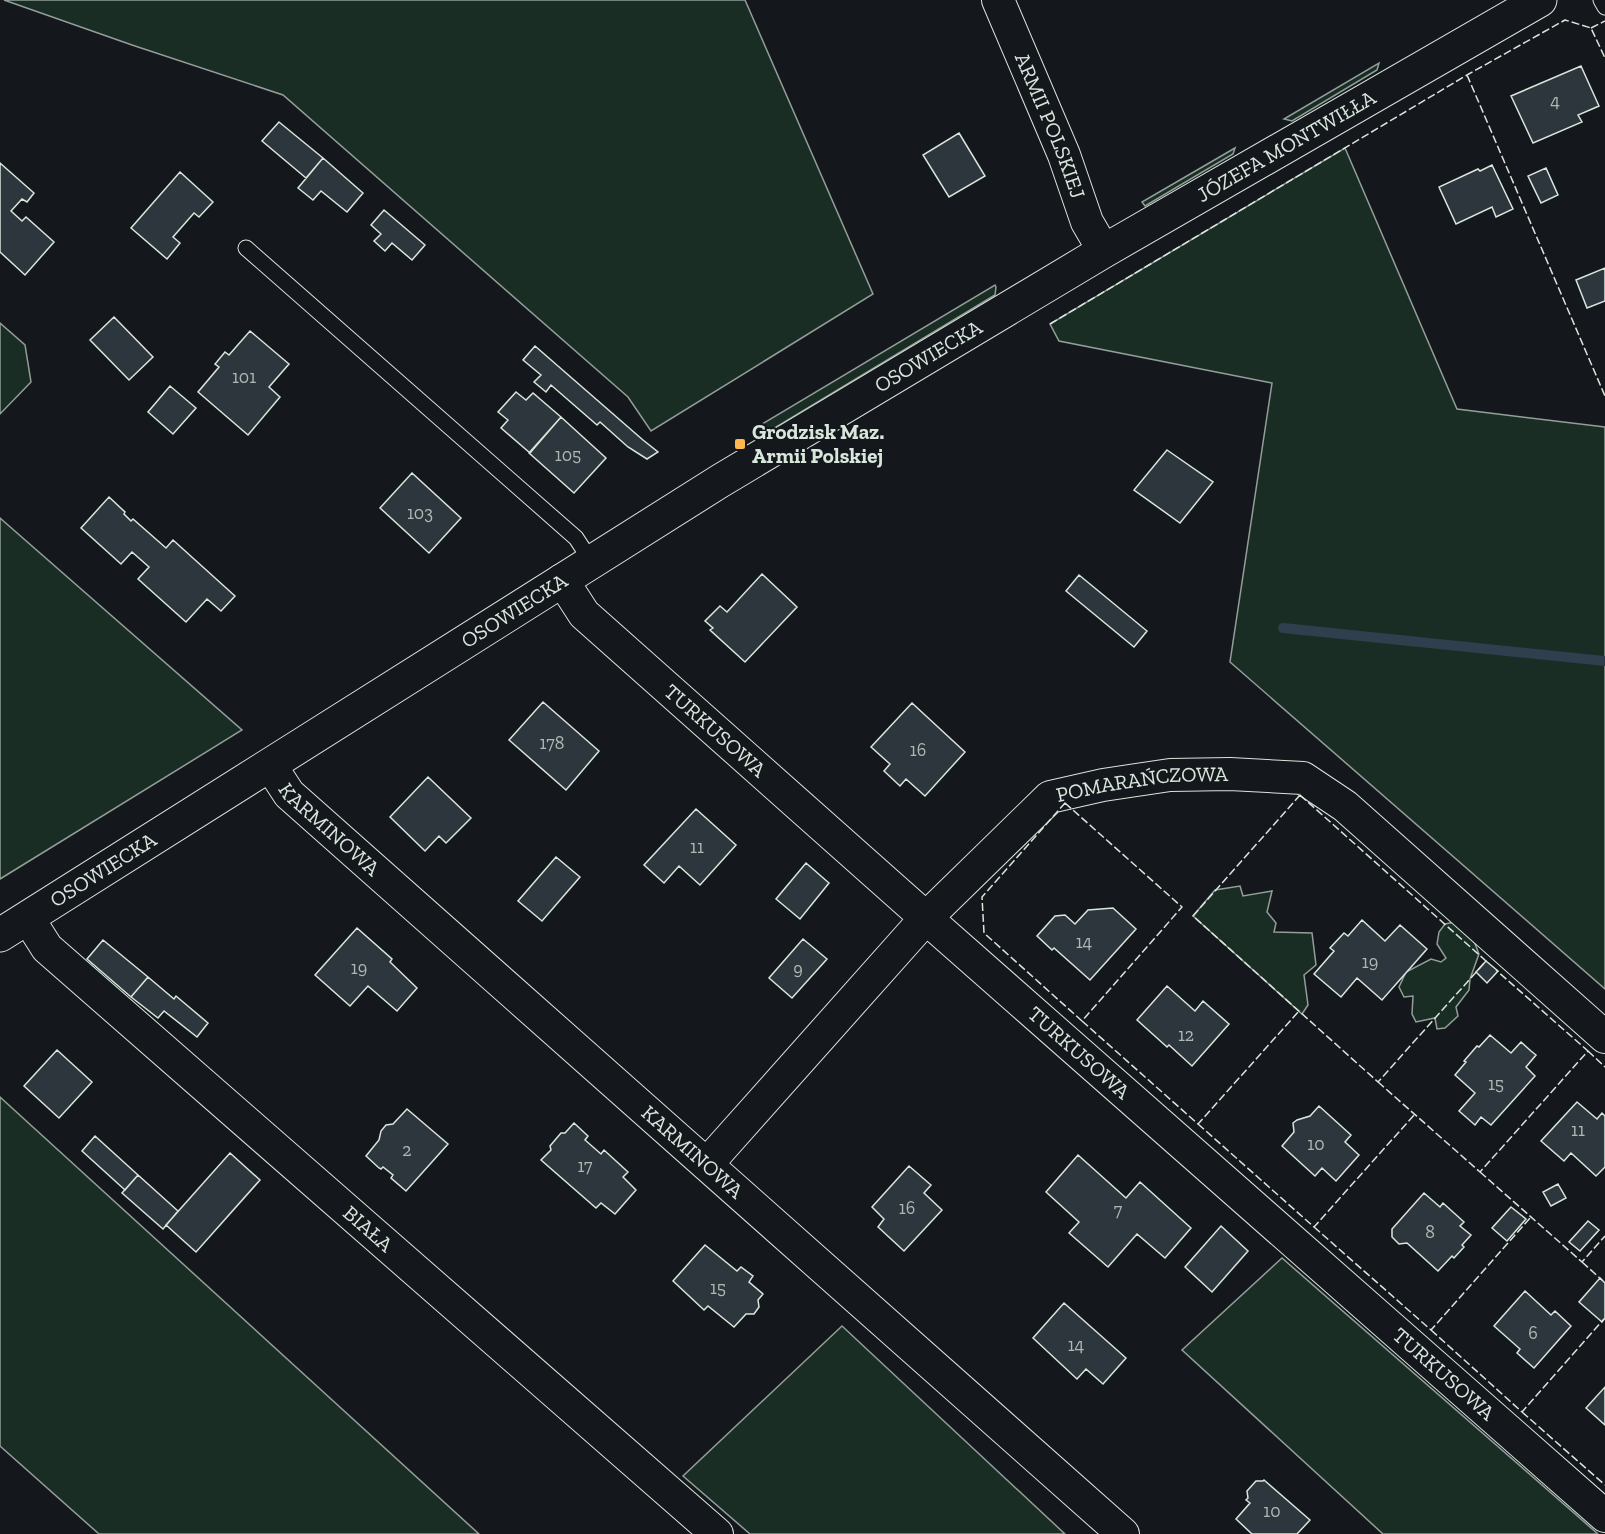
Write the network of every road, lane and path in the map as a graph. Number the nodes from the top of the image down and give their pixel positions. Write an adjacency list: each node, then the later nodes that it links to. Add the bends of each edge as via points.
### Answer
1 (998, 0): 6 (street, ARMII POLSKIEJ, via 1088,222)
2 (1540, 0): 6 (street, JÓZEFA MONTWIŁŁA)
3 (1601, 0): 4 (lane)
4 (1605, 7)
5 (246, 248): 8 (lane, via 576,538)
6 (1104, 251): 7 (street, JÓZEFA MONTWIŁŁA)
7 (1032, 294): 8 (street, OSOWIECKA)
8 (591, 561): 9 (street, OSOWIECKA)
9 (562, 580): 10 (street, OSOWIECKA); 12 (street, TURKUSOWA, via 584,614)
10 (270, 765): 11 (street, OSOWIECKA); 15 (street, KARMINOWA, via 289,795)
11 (28, 918): 13 (street, OSOWIECKA); 17 (street, BIAŁA, via 47,948)
12 (926, 918): 14 (street, POMARAŃCZOWA, via 1050,797 1170,775 1303,778 1345,806); 15 (street, POMARAŃCZOWA); 16 (street, TURKUSOWA)
13 (0, 935)
14 (1605, 1037)
15 (707, 1164): 18 (street, KARMINOWA)
16 (1605, 1516)
17 (717, 1534)
18 (1123, 1534)

